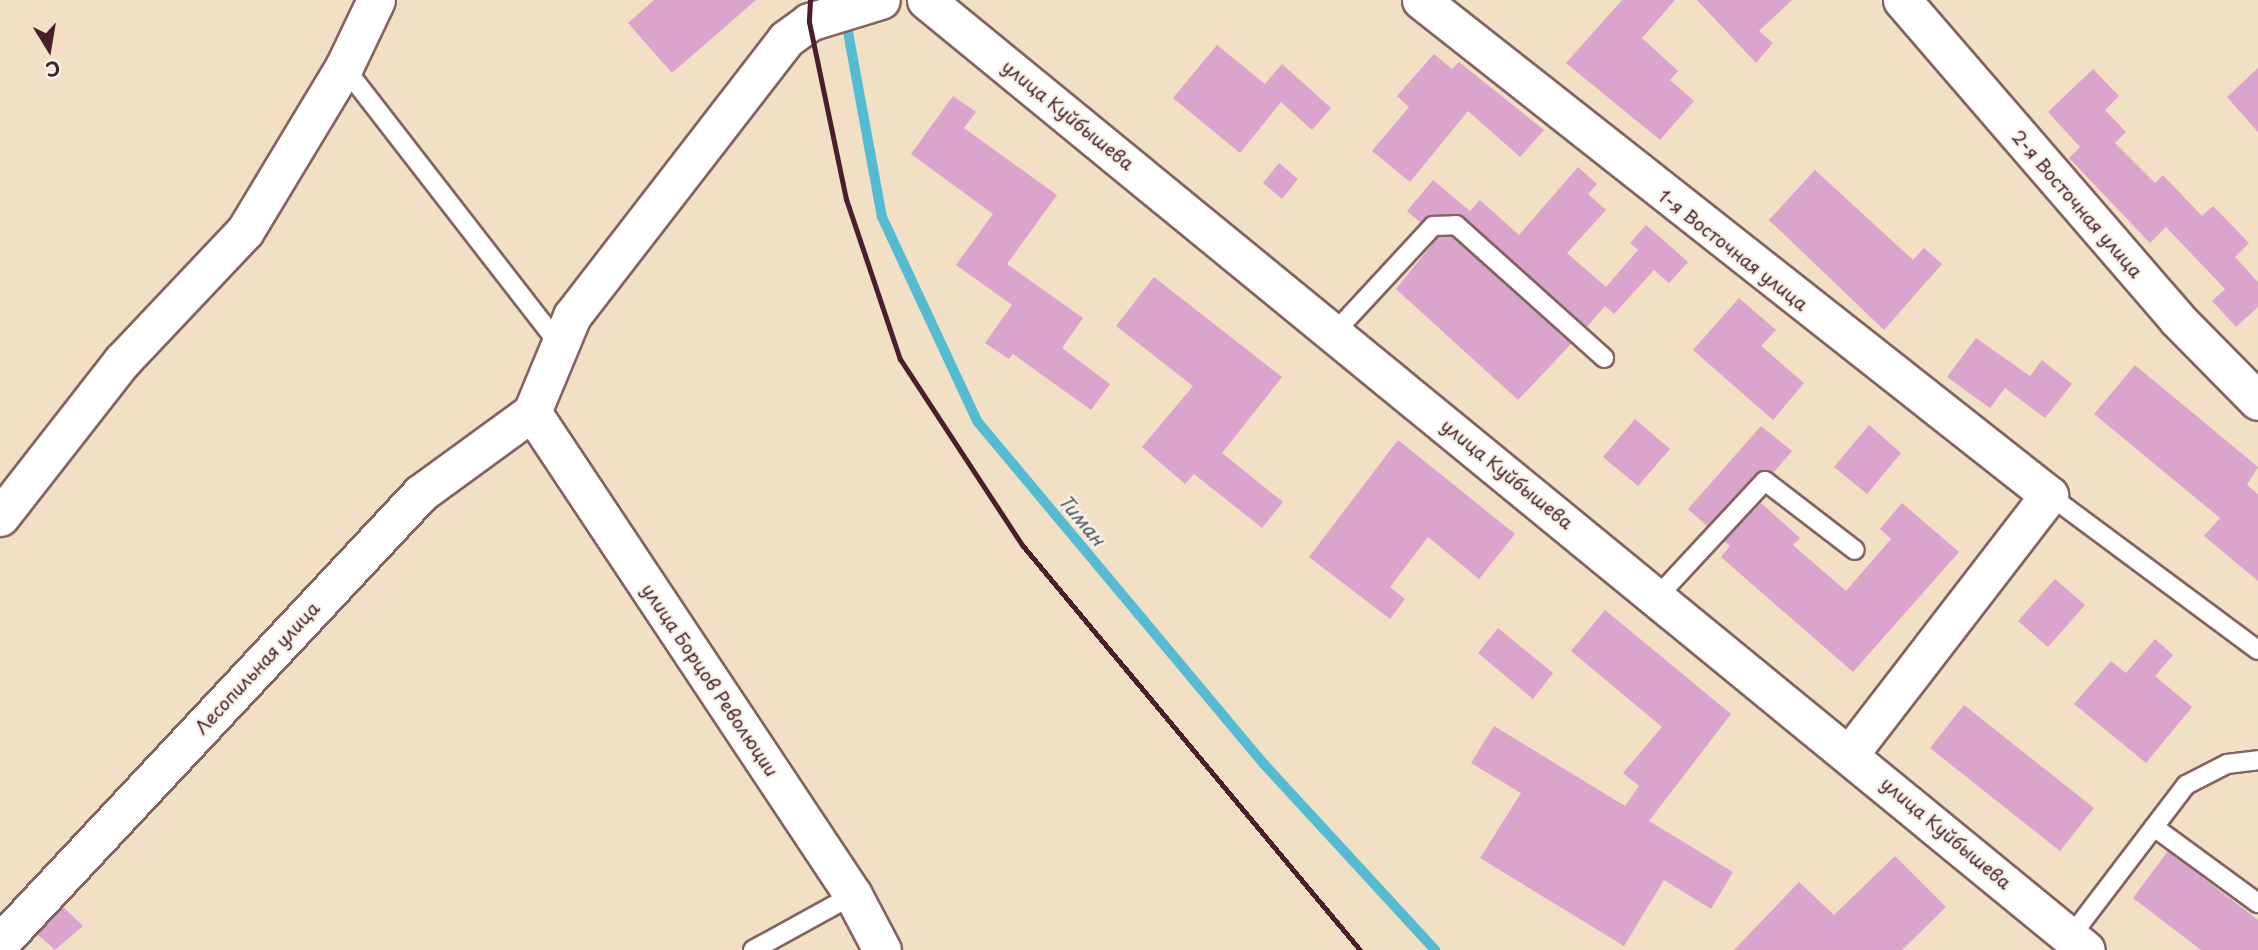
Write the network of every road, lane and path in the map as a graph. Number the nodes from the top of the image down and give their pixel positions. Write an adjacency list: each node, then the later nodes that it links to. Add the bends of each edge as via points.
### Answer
1 (376, 0): 6 (street)
2 (881, 0): 8 (street, via 809,22 786,39 572,316)
3 (926, 0): 7 (street, улица Куйбышева)
4 (1421, 0): 12 (street, 1-я Восточная улица)
5 (1902, 0): 10 (street, 2-я Восточная улица, via 2177,319)
6 (344, 66): 8 (lane); 13 (street, via 245,231 122,360)
7 (1334, 333): 9 (lane, via 1433,226 1456,225); 15 (street, улица Куйбышева)
8 (560, 345): 11 (street)
9 (1604, 358)
10 (2258, 401)
11 (533, 412): 20 (street, улица Борцов Революции); 22 (street, Лесопильная улица, via 421,493)
12 (2049, 495): 16 (lane); 17 (street)
13 (0, 517)
14 (1855, 550): 15 (lane, via 1765,481)
15 (1657, 596): 17 (street, улица Куйбышева)
16 (2258, 650)
17 (1850, 753): 23 (street, улица Куйбышева)
18 (2258, 760): 19 (lane, via 2227,764 2186,785)
19 (2154, 827): 21 (lane); 23 (lane)
20 (853, 895): 24 (lane); 25 (street, улица Борцов Революции)
21 (2258, 904)
22 (0, 943)
23 (2078, 943)
24 (753, 950)
25 (883, 950)

